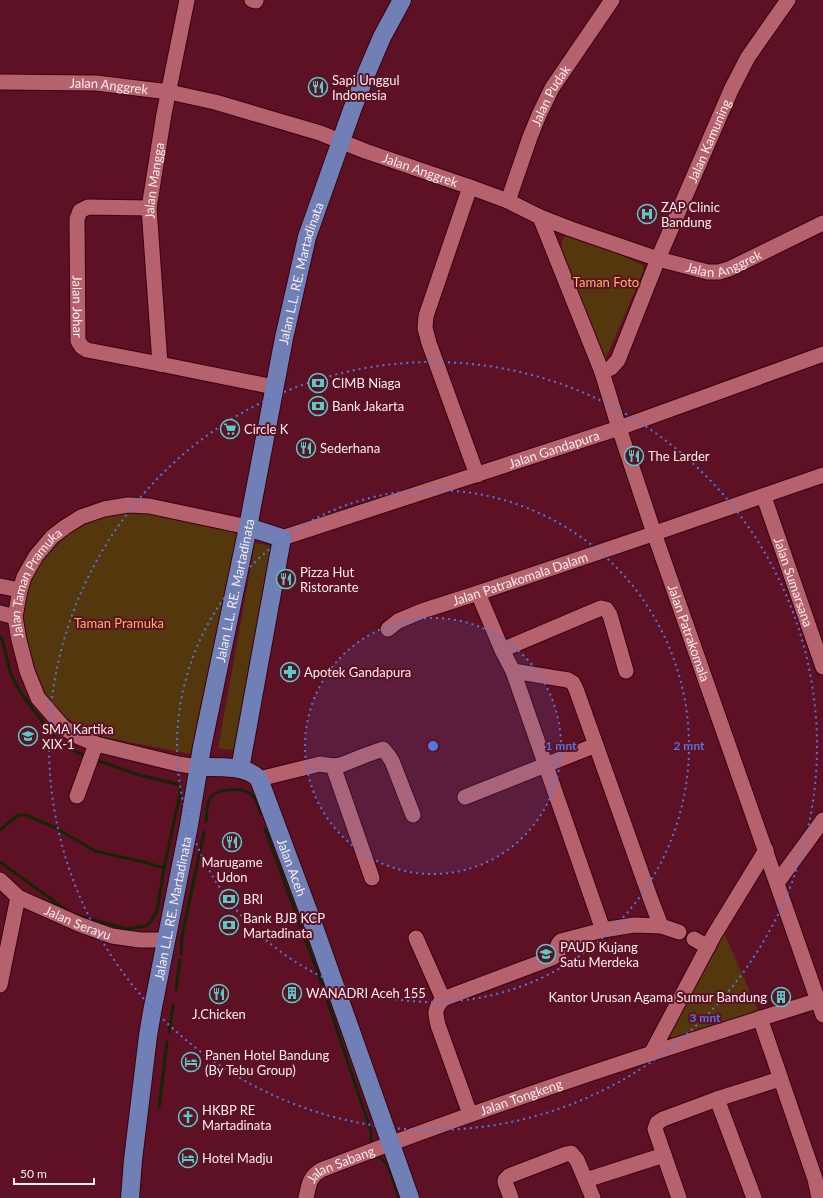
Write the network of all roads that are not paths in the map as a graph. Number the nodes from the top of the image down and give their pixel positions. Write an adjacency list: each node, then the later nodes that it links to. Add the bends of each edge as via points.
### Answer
1 (186, 0): 6 (street, Jalan Mangga)
2 (612, 0): 9 (street, Jalan Pudak, via 539,114)
3 (788, 0): 15 (street, Jalan Kamuning, via 748,57 731,90)
4 (399, 1): 7 (main road, Jalan L.L. RE. Martadinata)
5 (0, 82): 6 (street, Jalan Anggrek, via 96,82)
6 (169, 92): 7 (street, Jalan Anggrek, via 223,105); 10 (street, Jalan Mangga)
7 (341, 141): 8 (street, Jalan Anggrek); 19 (main road, Jalan L.L. RE. Martadinata, via 307,237)
8 (470, 187): 9 (street, Jalan Anggrek); 21 (street, via 426,316 425,328 428,343)
9 (508, 201): 11 (street, Jalan Anggrek)
10 (149, 208): 17 (street, Jalan Mangga); 17 (street, Jalan Johar, via 88,207 80,211 77,219 78,341 87,350)
11 (540, 217): 13 (street, Jalan Anggrek); 14 (street, Jalan Patrakomala)
12 (823, 222): 15 (street, Jalan Anggrek, via 719,272 708,272)
13 (571, 229): 14 (street, via 561,235); 15 (street, Jalan Anggrek)
14 (554, 251): 18 (street, Jalan Patrakomala)
15 (658, 258): 18 (street, Jalan Kamuning, via 618,360 611,368)
16 (823, 354): 20 (street, Jalan Gandapura)
17 (160, 364): 19 (street, Jalan Johar)
18 (602, 372): 20 (street, Jalan Patrakomala)
19 (274, 387): 24 (main road, Jalan L.L. RE. Martadinata)
20 (619, 428): 21 (street, Jalan Gandapura); 25 (street, Jalan Patrakomala)
21 (477, 474): 26 (street, Jalan Gandapura)
22 (823, 475): 23 (street)
23 (764, 497): 25 (street); 34 (street, Jalan Sumarsana)
24 (248, 526): 26 (main road); 28 (street, Jalan Taman Pramuka, via 149,506 128,505 104,509 81,517 52,537 36,556); 41 (main road, Jalan L.L. RE. Martadinata)
25 (654, 533): 29 (street, Jalan Patrakomala Dalam); 48 (street, Jalan Patrakomala)
26 (282, 538): 42 (main road)
27 (0, 586): 28 (street)
28 (20, 590): 31 (street, Jalan Taman Pramuka)
29 (478, 594): 32 (street, Jalan Patrakomala Dalam, via 422,612); 33 (street)
30 (0, 613): 31 (street)
31 (15, 617): 38 (street, Jalan Taman Pramuka, via 18,640 38,698 64,728 79,737)
32 (388, 629)
33 (502, 650): 35 (street); 36 (street, via 601,608 606,609 610,615)
34 (823, 667)
35 (513, 671): 37 (street, via 573,683); 39 (street)
36 (626, 671)
37 (596, 745): 39 (street); 53 (street)
38 (92, 753): 41 (street, Jalan Taman Pramuka); 44 (street)
39 (546, 765): 45 (street); 54 (street)
40 (333, 766): 43 (street, via 320,764); 46 (street, via 382,749 392,761); 49 (street)
41 (199, 767): 42 (main road); 57 (main road, Jalan L.L. RE. Martadinata)
42 (240, 769): 43 (main road, via 252,773)
43 (259, 779): 69 (main road, Jalan Aceh)
44 (77, 796)
45 (465, 797)
46 (413, 815)
47 (823, 820): 51 (street)
48 (766, 850): 51 (street, Jalan Patrakomala); 59 (street)
49 (372, 878)
50 (0, 880): 52 (street, Jalan Serayu)
51 (777, 883): 62 (street, Jalan Patrakomala)
52 (18, 897): 57 (street, Jalan Serayu, via 112,936); 60 (street)
53 (661, 926): 54 (street, via 634,925); 55 (street)
54 (604, 930): 61 (street, via 561,941 557,946 558,954 552,958)
55 (679, 932)
56 (416, 938): 61 (street)
57 (165, 940): 72 (main road, Jalan L.L. RE. Martadinata, via 148,1036)
58 (694, 940): 59 (street)
59 (708, 947): 65 (street)
60 (0, 985)
61 (443, 999): 68 (street, via 435,1013)
62 (820, 1000): 63 (street, Jalan Patrakomala); 64 (street, Jalan Tongkeng)
63 (823, 1015)
64 (760, 1018): 65 (street, Jalan Tongkeng); 66 (street)
65 (652, 1052): 68 (street, Jalan Tongkeng)
66 (780, 1079): 67 (street); 79 (street, via 815,1179)
67 (717, 1099): 70 (street, via 657,1123 655,1129); 78 (street)
68 (470, 1114): 69 (street, Jalan Tongkeng)
69 (390, 1143): 73 (street, Jalan Sabang, via 321,1170 311,1179); 74 (main road, Jalan Aceh)
70 (664, 1154): 71 (street); 77 (street)
71 (586, 1180): 75 (street, via 574,1156 571,1153 566,1154 509,1176 505,1182); 76 (street)
72 (130, 1198)
73 (306, 1198)
74 (410, 1198)
75 (511, 1198)
76 (593, 1198)
77 (679, 1198)
78 (754, 1198)
79 (819, 1198)

